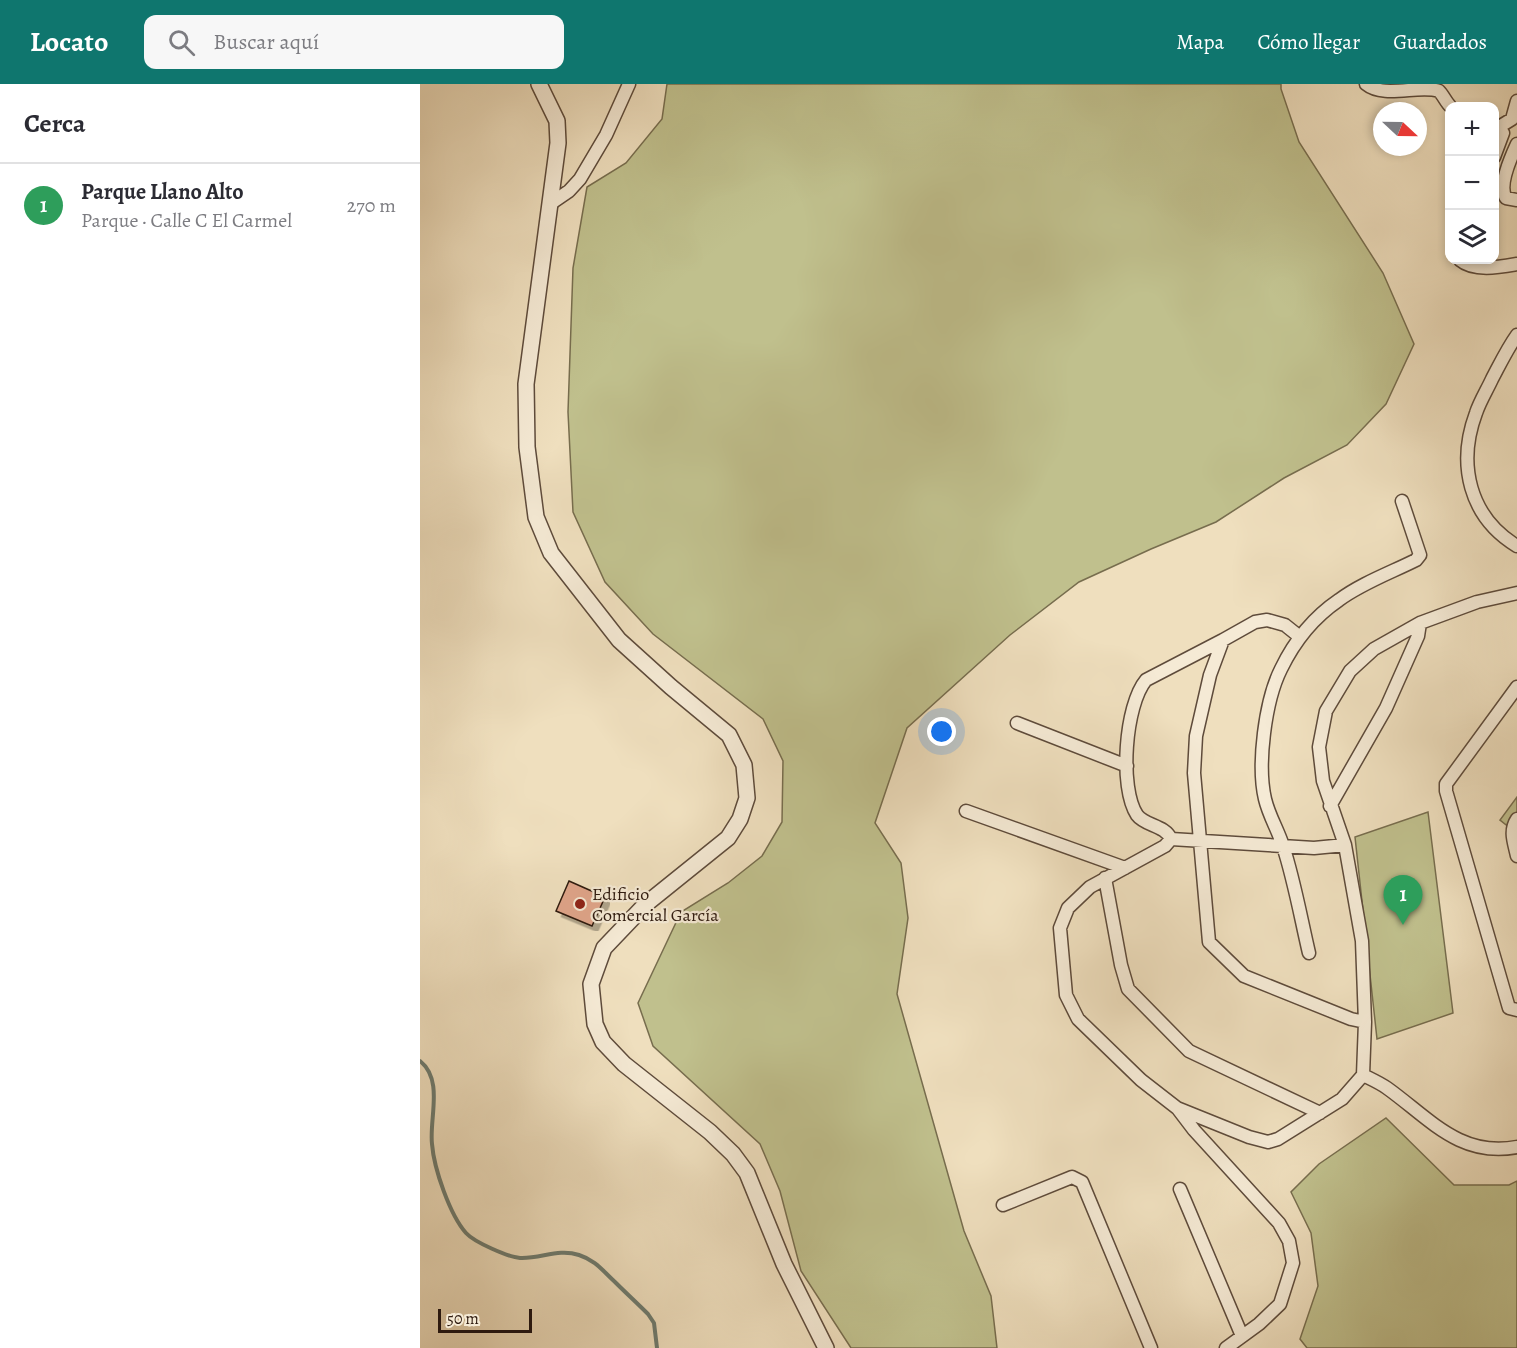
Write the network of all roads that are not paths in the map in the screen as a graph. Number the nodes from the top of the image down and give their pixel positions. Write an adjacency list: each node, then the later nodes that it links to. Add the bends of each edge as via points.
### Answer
1 (539, 84): 11 (street, via 557,121)
2 (629, 84): 11 (street, via 580,179)
3 (1366, 84): 5 (street, via 1379,90 1431,87)
4 (1517, 101): 6 (street, via 1512,119)
5 (1447, 102)
6 (1499, 127)
7 (1499, 130): 8 (street, via 1503,133)
8 (1499, 144)
9 (1517, 144): 10 (street, via 1502,188 1506,198)
10 (1517, 200)
11 (550, 204): 44 (street, via 526,384 527,447 537,517 551,553 619,640 729,735 744,765 747,798 728,837 646,904 604,948 591,984 595,1024 603,1042 624,1064 710,1132 747,1173 784,1264)
12 (1467, 264): 13 (street, via 1483,267)
13 (1517, 264)
14 (1517, 335): 16 (street, via 1476,411 1467,465 1471,492 1485,517 1502,537)
15 (1402, 501): 19 (street, via 1420,555 1338,600)
16 (1517, 546)
17 (1517, 593): 18 (street)
18 (1420, 623): 24 (street, via 1386,708); 24 (street, via 1374,649 1350,671 1326,711 1319,747)
19 (1300, 637): 20 (street, via 1285,625 1267,620 1255,622); 29 (street, via 1280,670 1266,716 1261,754 1264,798)
20 (1223, 640): 23 (street, via 1146,680 1139,688 1128,730); 28 (street, via 1210,675 1196,736 1194,773)
21 (1517, 687): 35 (street, via 1446,784)
22 (1017, 723): 23 (street)
23 (1127, 766): 27 (street, via 1132,807 1140,819 1166,832)
24 (1330, 806): 30 (street)
25 (966, 811): 32 (street)
26 (1517, 819): 31 (street, via 1512,835)
27 (1171, 839): 28 (street); 32 (street)
28 (1199, 840): 29 (street); 36 (street, via 1209,942 1226,961 1244,976)
29 (1283, 845): 30 (street); 34 (street)
30 (1345, 845): 36 (street, via 1362,941)
31 (1517, 856)
32 (1125, 868): 33 (street)
33 (1106, 878): 38 (street, via 1068,908 1059,928 1066,995 1078,1019 1141,1080); 39 (street, via 1128,989 1189,1051)
34 (1309, 953)
35 (1513, 1009)
36 (1365, 1022): 37 (street)
37 (1363, 1075): 39 (street, via 1342,1099); 40 (street, via 1386,1087 1449,1136 1484,1148)
38 (1177, 1108): 39 (street, via 1268,1142); 43 (street, via 1279,1222 1289,1241 1293,1263 1280,1304)
39 (1320, 1113)
40 (1517, 1147)
41 (1180, 1189): 43 (street)
42 (1003, 1205): 45 (street, via 1072,1177 1082,1182)
43 (1242, 1335): 46 (street)
44 (826, 1348)
45 (1150, 1348)
46 (1226, 1348)

